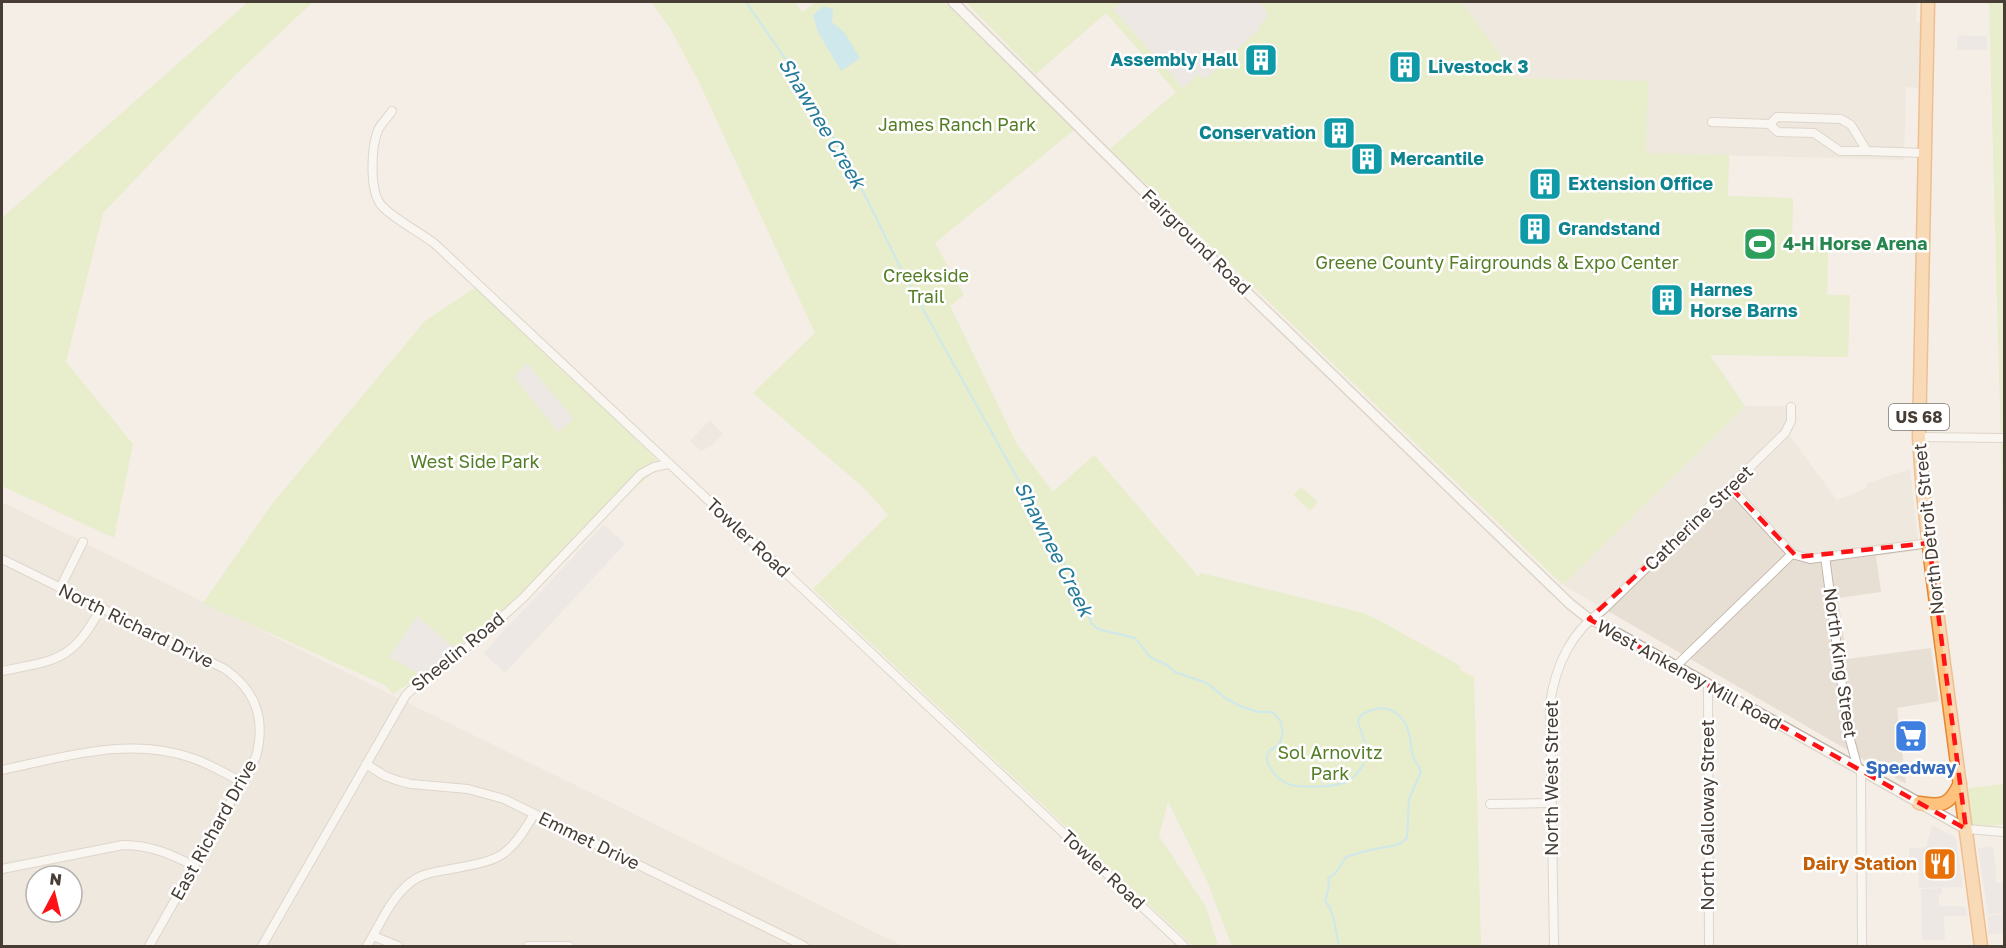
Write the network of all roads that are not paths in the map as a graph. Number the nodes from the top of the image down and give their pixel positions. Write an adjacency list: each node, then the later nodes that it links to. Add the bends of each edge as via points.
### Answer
1 (953, 2): 12 (street, Fairground Road)
2 (1928, 2): 7 (highway, North Detroit Street / US 68)
3 (392, 111): 11 (street, Towler Road, via 378,130 372,164 374,189 381,205 435,244)
4 (1712, 122): 5 (street)
5 (1771, 124): 6 (street, via 1778,132 1814,133 1840,151); 6 (street, via 1777,117 1841,119 1851,125)
6 (1867, 151): 7 (street)
7 (1924, 153): 9 (highway, North Detroit Street / US 68)
8 (1791, 407): 13 (street, Catherine Street, via 1791,421 1785,433)
9 (1919, 436): 10 (street); 15 (highway, North Detroit Street / US 68)
10 (2004, 438)
11 (669, 464): 26 (street, Sheelin Road, via 654,466 641,474 523,598 477,640 413,687 399,704); 47 (street, Towler Road)
12 (1441, 480): 21 (street, West Ankeney Mill Road)
13 (1731, 488): 16 (street); 21 (street, Catherine Street)
14 (83, 542): 19 (street)
15 (1929, 543): 17 (street); 30 (highway, North Detroit Street / US 68)
16 (1792, 554): 17 (street, via 1805,558); 22 (street)
17 (1825, 556): 28 (street, North King Street, via 1848,732)
18 (2, 560): 19 (street, North Richard Drive)
19 (60, 588): 20 (street, North Richard Drive)
20 (101, 609): 23 (street, via 84,638 63,655); 25 (street, North Richard Drive, via 225,669 245,687)
21 (1589, 619): 22 (street, West Ankeney Mill Road); 31 (street, North West Street, via 1560,663 1552,690)
22 (1676, 666): 24 (street, West Ankeney Mill Road)
23 (2, 671)
24 (1708, 684): 28 (street, West Ankeney Mill Road); 49 (street, North Galloway Street)
25 (256, 708): 29 (street, East Richard Drive, via 259,745)
26 (366, 764): 34 (street, Emmet Drive, via 399,781 480,791); 41 (street, Sheelin Road)
27 (2, 770): 29 (street, via 99,750 147,748 192,758)
28 (1860, 770): 32 (street, West Ankeney Mill Road); 50 (street, North King Street)
29 (242, 782): 37 (street, East Richard Drive)
30 (1960, 782): 32 (highway, via 1945,803); 35 (highway, North Detroit Street / US 68)
31 (1551, 803): 33 (street); 48 (street, North West Street)
32 (1919, 803): 35 (street, West Ankeney Mill Road)
33 (1490, 804)
34 (534, 814): 39 (street, via 518,841 500,856 433,872 410,883 397,896); 46 (street, Emmet Drive)
35 (1966, 829): 36 (street); 51 (highway, North Detroit Street / US 68)
36 (2004, 832)
37 (195, 866): 38 (street, via 165,851 132,845); 40 (street, East Richard Drive)
38 (2, 869)
39 (373, 936): 42 (street); 43 (street)
40 (150, 946)
41 (262, 946)
42 (367, 946)
43 (398, 946)
44 (528, 946): 45 (street)
45 (569, 946)
46 (804, 946)
47 (1184, 946)
48 (1554, 946)
49 (1709, 946)
50 (1862, 946)
51 (1981, 946)

